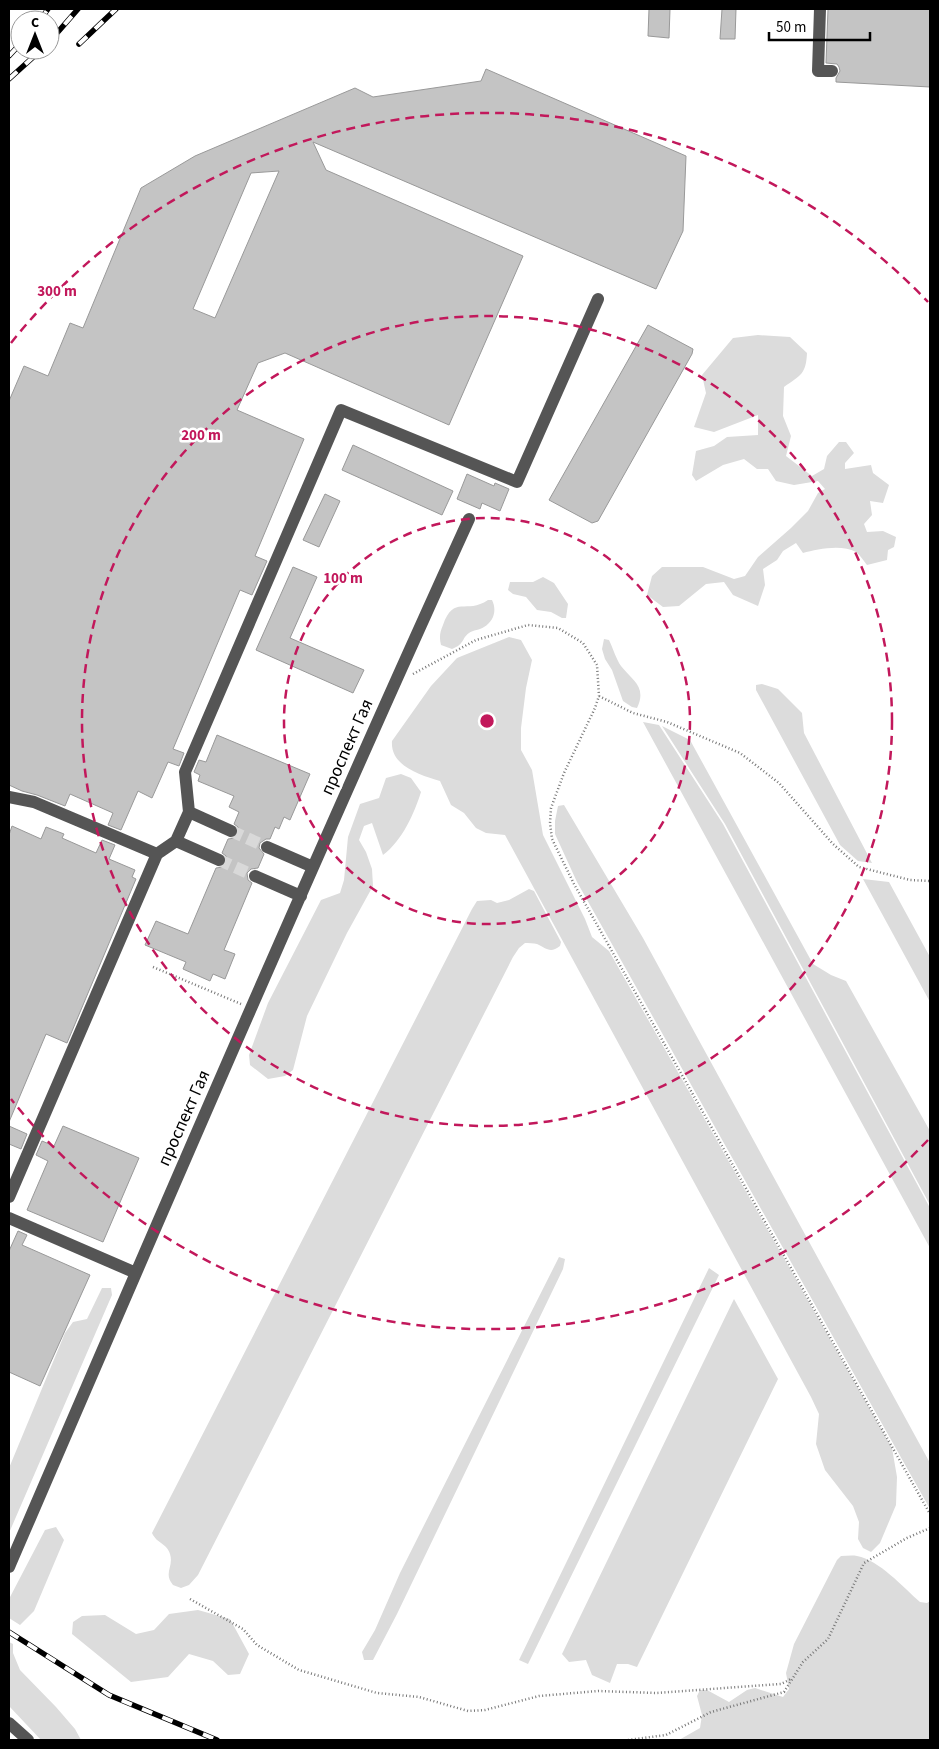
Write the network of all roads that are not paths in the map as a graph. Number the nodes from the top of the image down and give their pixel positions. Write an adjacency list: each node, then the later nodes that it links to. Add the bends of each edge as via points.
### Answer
1 (820, 9): 2 (street, via 818,70)
2 (832, 71)
3 (598, 299): 6 (street, via 517,482 341,410 185,772)
4 (469, 518): 12 (street, проспект Гая)
5 (9, 797): 10 (street, via 34,802)
6 (189, 812): 7 (street); 8 (street)
7 (231, 831)
8 (176, 841): 10 (street); 11 (street)
9 (267, 847): 12 (street)
10 (157, 854): 15 (street)
11 (219, 860)
12 (313, 867): 14 (street, проспект Гая)
13 (255, 876): 14 (street)
14 (301, 896): 17 (street, проспект Гая)
15 (9, 1197)
16 (9, 1218): 17 (street)
17 (136, 1273): 18 (street, проспект Гая)
18 (9, 1567)
19 (9, 1723): 20 (street)
20 (28, 1740)

